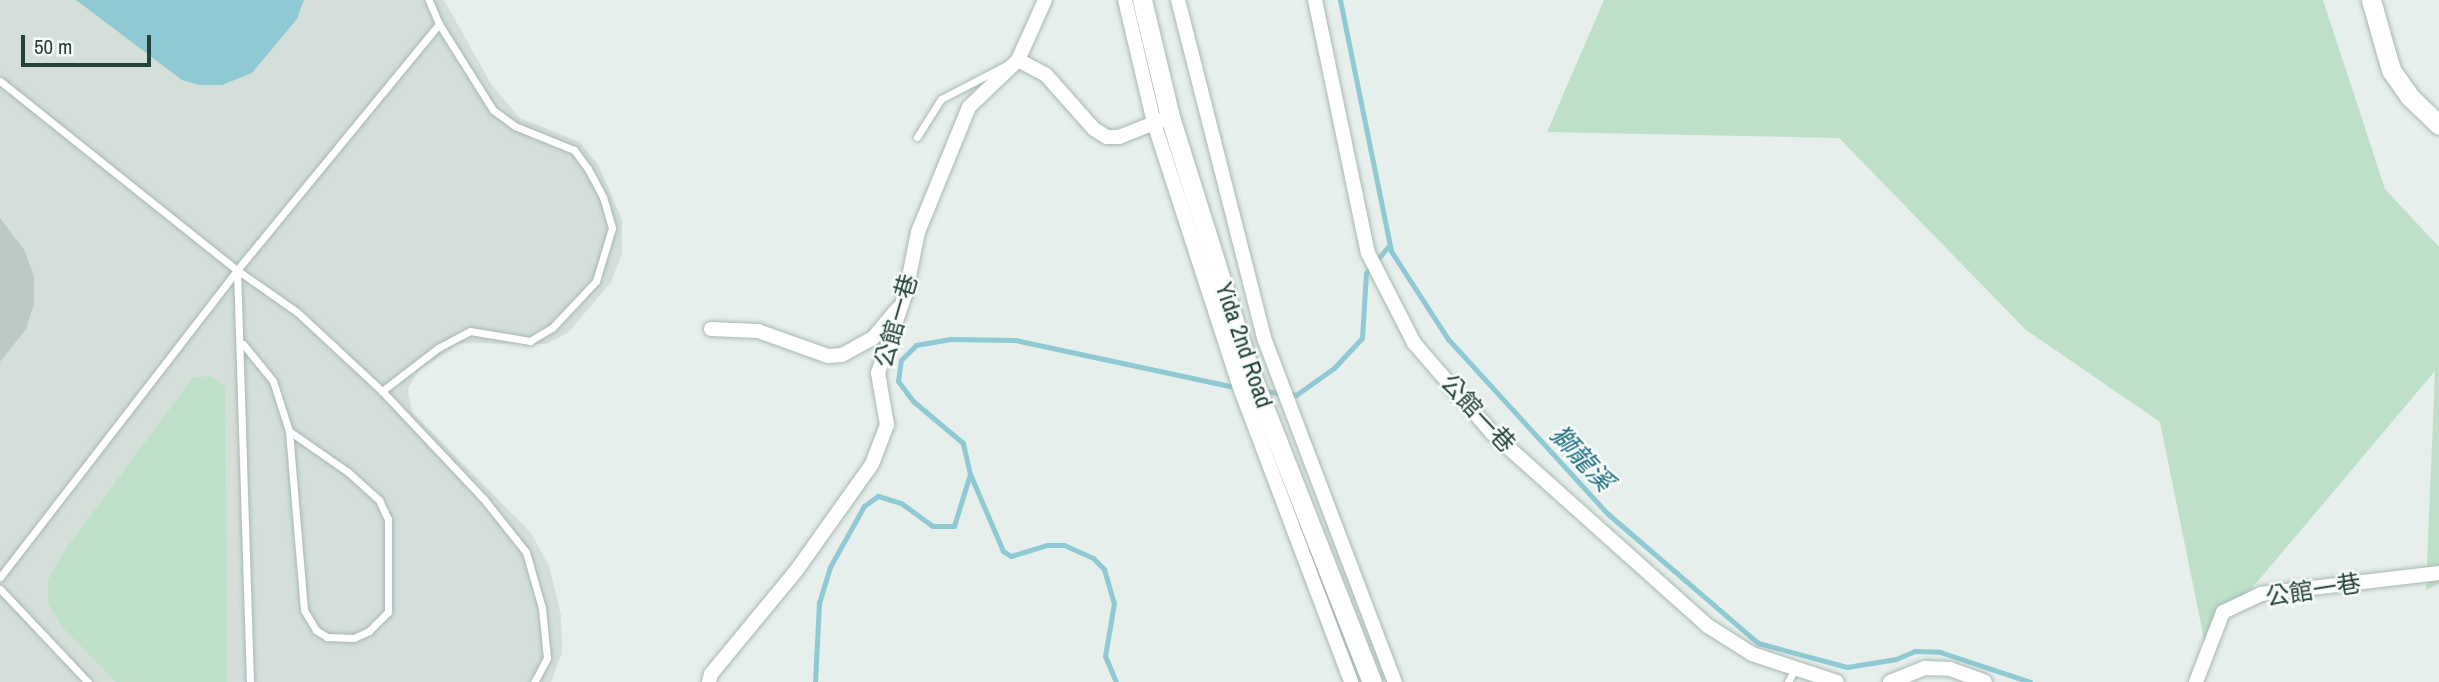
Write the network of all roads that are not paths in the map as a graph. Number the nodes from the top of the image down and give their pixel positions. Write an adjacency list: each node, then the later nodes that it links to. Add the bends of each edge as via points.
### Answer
1 (429, 0): 8 (lane)
2 (1045, 0): 9 (street, 公館一巷)
3 (1125, 0): 11 (street, Yida 2nd Road)
4 (1142, 0): 11 (street, Yida 2nd Road)
5 (1178, 0): 30 (street, Yida 2nd Road, via 1264,338)
6 (1315, 0): 23 (street, 公館一巷, via 1368,253 1414,343 1492,433 1708,626 1752,654)
7 (2371, 0): 12 (street, via 2391,70)
8 (439, 24): 14 (lane); 18 (lane, via 493,110 515,126 574,150 603,197 612,228 596,281 552,328 530,341 470,331 438,348)
9 (1018, 60): 11 (street, via 1046,75 1094,129 1107,137 1119,137); 13 (lane, via 941,99); 15 (street, 公館一巷, via 985,87 960,122 918,232)
10 (0, 80): 14 (lane)
11 (1162, 120): 28 (street, Yida 2nd Road, via 1239,385); 29 (street, Yida 2nd Road, via 1248,366)
12 (2439, 125)
13 (917, 137)
14 (237, 270): 17 (lane); 18 (lane, via 297,312); 21 (lane)
15 (906, 292): 16 (street, via 873,338 842,355 828,356 758,331); 27 (street, 公館一巷, via 878,373 887,425 872,464)
16 (711, 329)
17 (242, 344): 19 (lane, via 273,381); 25 (lane)
18 (382, 391): 26 (lane, via 483,498 526,552 542,608 547,658)
19 (289, 431): 19 (lane, via 379,500 388,519 388,612 369,631 354,638 327,637 316,631 304,610)
20 (2439, 573): 35 (street, 公館一巷, via 2261,594 2223,612)
21 (0, 578)
22 (0, 589): 24 (lane)
23 (1795, 668): 31 (lane); 32 (street, 公館一巷)
24 (88, 682)
25 (250, 682)
26 (534, 682)
27 (709, 682)
28 (1351, 682)
29 (1372, 682)
30 (1395, 682)
31 (1788, 682)
32 (1837, 682)
33 (1890, 682): 34 (street, via 1925,668 1950,669)
34 (1985, 682)
35 (2196, 682)

